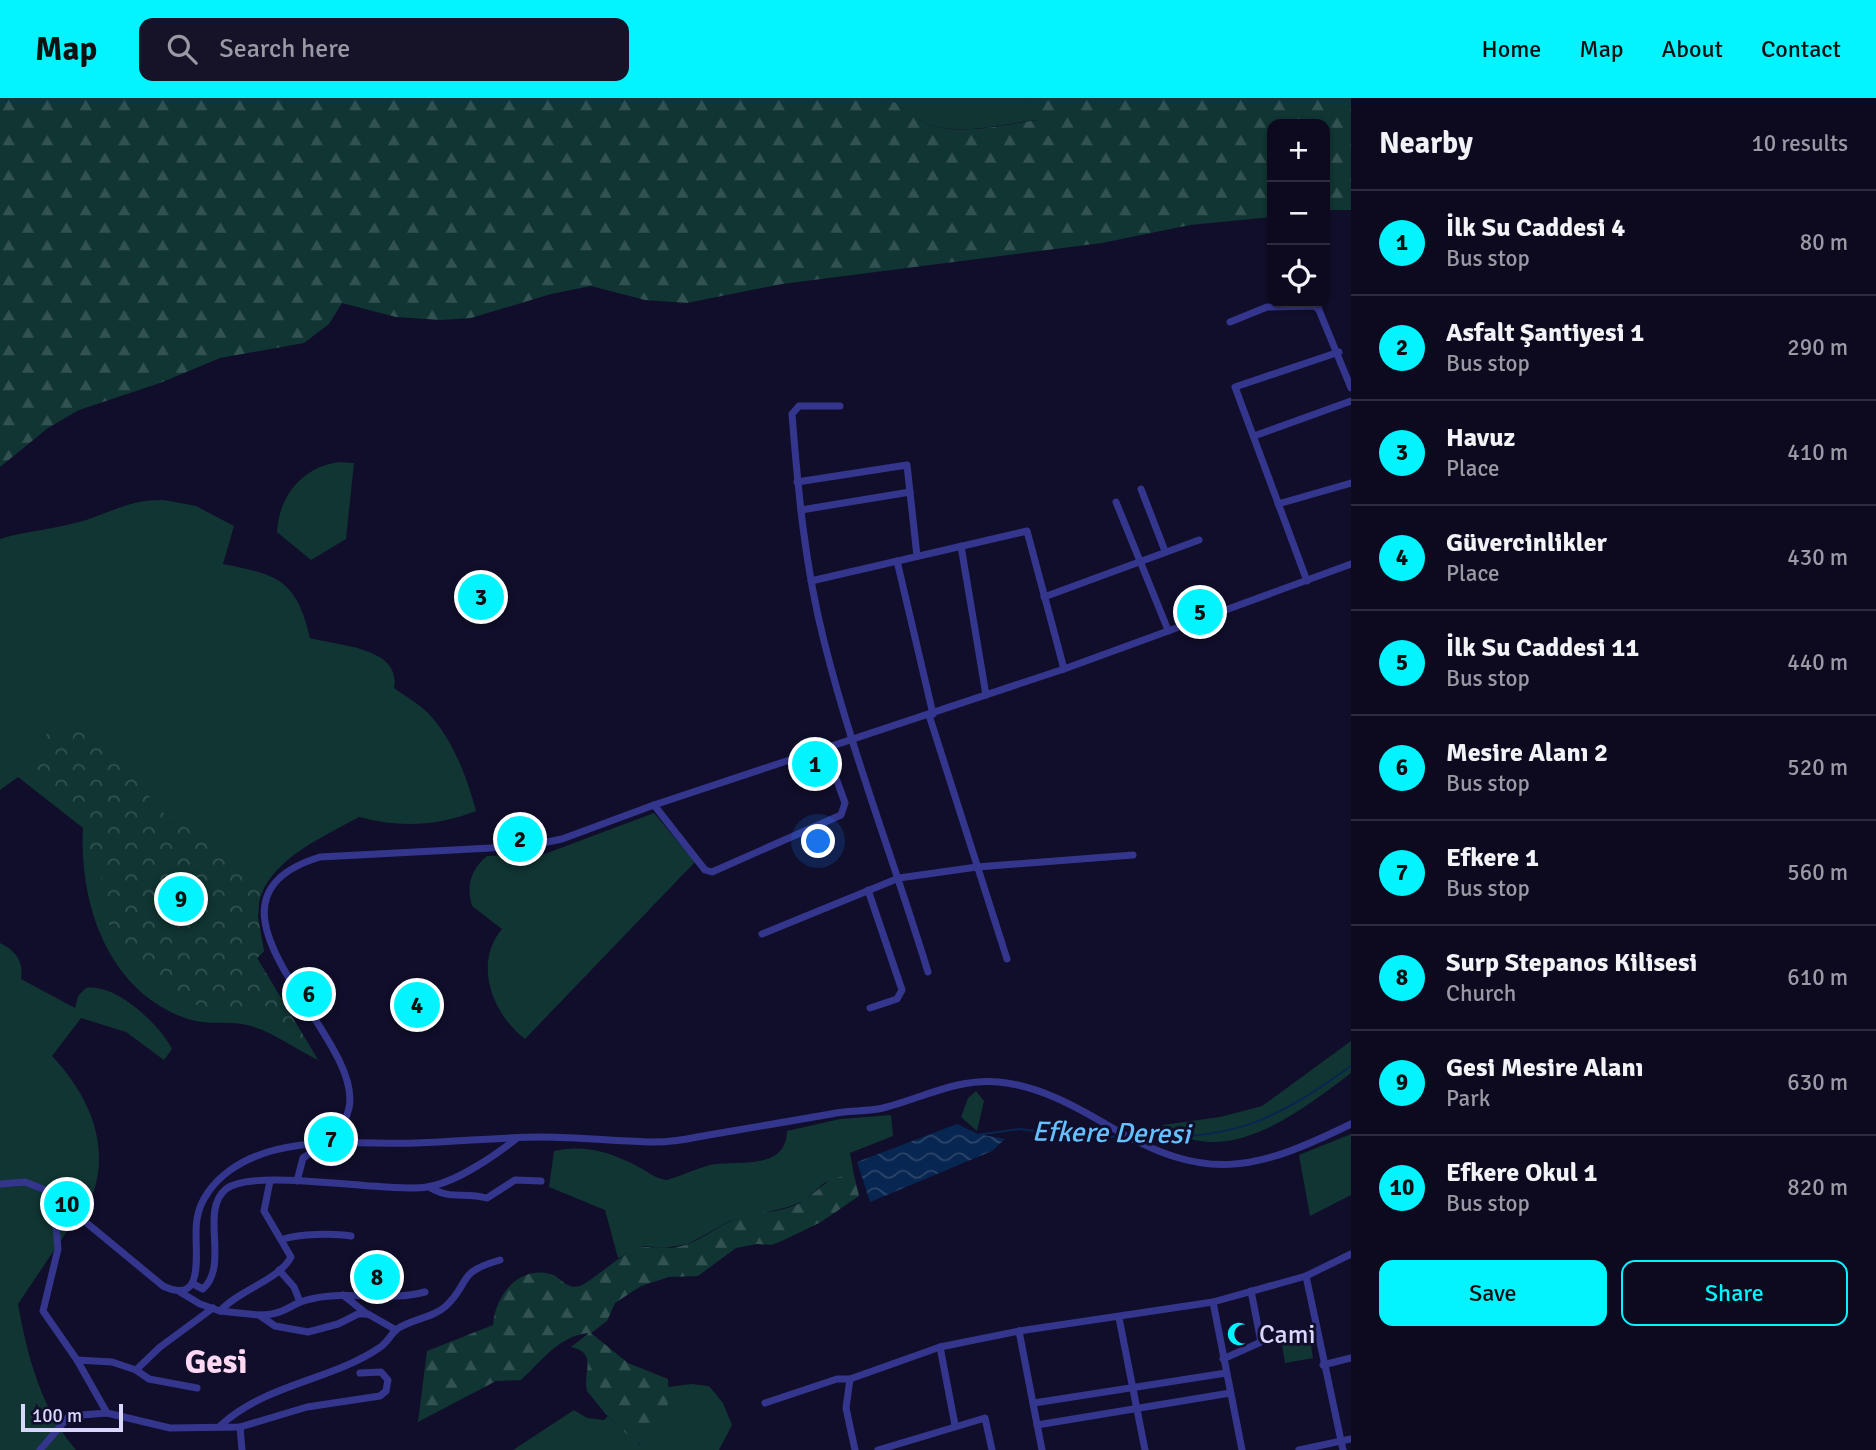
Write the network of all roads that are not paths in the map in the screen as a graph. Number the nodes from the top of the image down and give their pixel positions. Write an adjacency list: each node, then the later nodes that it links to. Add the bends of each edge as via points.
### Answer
1 (1230, 322): 2 (street, via 1267,307 1309,304 1319,310)
2 (1339, 352): 3 (street); 6 (street, via 1235,387)
3 (1351, 388)
4 (1351, 401): 6 (street)
5 (840, 406): 7 (street, via 794,409)
6 (1254, 436): 12 (street)
7 (797, 482): 10 (street, via 907,465); 13 (street)
8 (1351, 483): 12 (street)
9 (1141, 489): 16 (street)
10 (910, 492): 13 (street); 17 (street)
11 (1116, 502): 19 (street)
12 (1278, 503): 22 (street)
13 (801, 510): 21 (street)
14 (1199, 540): 16 (street)
15 (961, 546): 17 (street); 23 (street, via 1027,531); 26 (street)
16 (1165, 551): 19 (street)
17 (917, 556): 18 (street)
18 (897, 561): 21 (street); 27 (street)
19 (1140, 562): 23 (street); 24 (street)
20 (1351, 564): 22 (street)
21 (811, 581): 28 (street)
22 (1307, 581): 24 (street)
23 (1044, 597): 25 (street)
24 (1168, 630): 25 (street)
25 (1064, 669): 26 (street)
26 (986, 695): 27 (street)
27 (931, 715): 28 (street); 32 (street)
28 (852, 739): 29 (street); 33 (street)
29 (826, 750): 30 (street); 30 (street, via 845,803 841,815 712,872 705,870)
30 (654, 805): 41 (street, via 584,832 528,846 320,857 286,873 266,908 270,945 342,1063 349,1087 349,1109 342,1125)
31 (1133, 855): 32 (street)
32 (977, 867): 33 (street); 36 (street)
33 (899, 878): 34 (street); 37 (street)
34 (868, 890): 35 (street); 38 (street, via 902,990 897,999)
35 (762, 934)
36 (1007, 959)
37 (928, 972)
38 (870, 1008)
39 (1351, 1124): 40 (street, via 1280,1156 1205,1165 1165,1156 1072,1104 998,1082 958,1083 882,1108 684,1140)
40 (516, 1138): 41 (street); 46 (street, via 466,1171)
41 (322, 1145): 43 (street, via 303,1158); 54 (street, via 256,1156 230,1170 208,1191 196,1220)
42 (270, 1181): 43 (street); 49 (street, via 264,1210); 54 (street, via 224,1190 213,1225 212,1277 203,1289)
43 (298, 1181): 46 (street, via 381,1189)
44 (541, 1181): 46 (street, via 515,1180 487,1198 471,1194 449,1197)
45 (0, 1184): 47 (street, via 18,1181 35,1185)
46 (429, 1187)
47 (61, 1201): 55 (street, via 163,1286); 70 (street, via 55,1214 58,1249 43,1311)
48 (351, 1237): 49 (street, via 300,1234)
49 (283, 1239): 52 (street, via 291,1257)
50 (1351, 1254): 53 (street)
51 (500, 1259): 65 (street, via 465,1275 446,1306)
52 (279, 1270): 59 (street, via 295,1287); 61 (street)
53 (1306, 1276): 57 (street); 71 (street)
54 (193, 1284): 55 (street)
55 (180, 1292): 61 (street)
56 (425, 1292): 58 (street, via 379,1299)
57 (1251, 1292): 60 (street); 69 (street, via 1261,1342)
58 (343, 1295): 59 (street); 62 (street)
59 (300, 1302): 63 (street, via 289,1311)
60 (1213, 1302): 64 (street); 69 (street)
61 (217, 1310): 63 (street); 72 (street, via 159,1348)
62 (368, 1314): 63 (street, via 308,1332 275,1326); 65 (street)
63 (259, 1315)
64 (1119, 1318): 66 (street); 77 (street)
65 (396, 1330): 83 (street, via 381,1347 350,1365 269,1395)
66 (1019, 1331): 67 (street); 80 (street)
67 (940, 1346): 75 (street); 84 (street)
68 (1351, 1358): 71 (street)
69 (1223, 1359): 74 (street)
70 (77, 1360): 72 (street, via 112,1362); 82 (street)
71 (1323, 1365): 88 (street)
72 (136, 1370): 76 (street, via 149,1379)
73 (360, 1373): 86 (street, via 381,1372 387,1380 386,1391 380,1396 307,1406)
74 (1226, 1373): 77 (street); 78 (street)
75 (850, 1378): 79 (street); 91 (street, via 846,1408)
76 (197, 1388)
77 (1132, 1389): 80 (street); 81 (street)
78 (1230, 1393): 81 (street); 96 (street)
79 (765, 1403)
80 (1034, 1403): 85 (street)
81 (1136, 1409): 85 (street); 95 (street)
82 (107, 1413): 83 (street, via 170,1428); 89 (street, via 69,1416)
83 (221, 1425): 86 (street)
84 (955, 1425): 92 (street); 93 (street, via 985,1418)
85 (1037, 1425): 94 (street)
86 (240, 1427): 90 (street)
87 (1351, 1439): 88 (street)
88 (1342, 1441): 97 (street); 98 (street)
89 (40, 1450)
90 (242, 1450)
91 (855, 1450)
92 (878, 1450)
93 (992, 1450)
94 (1042, 1450)
95 (1145, 1450)
96 (1242, 1450)
97 (1299, 1450)
98 (1343, 1450)

